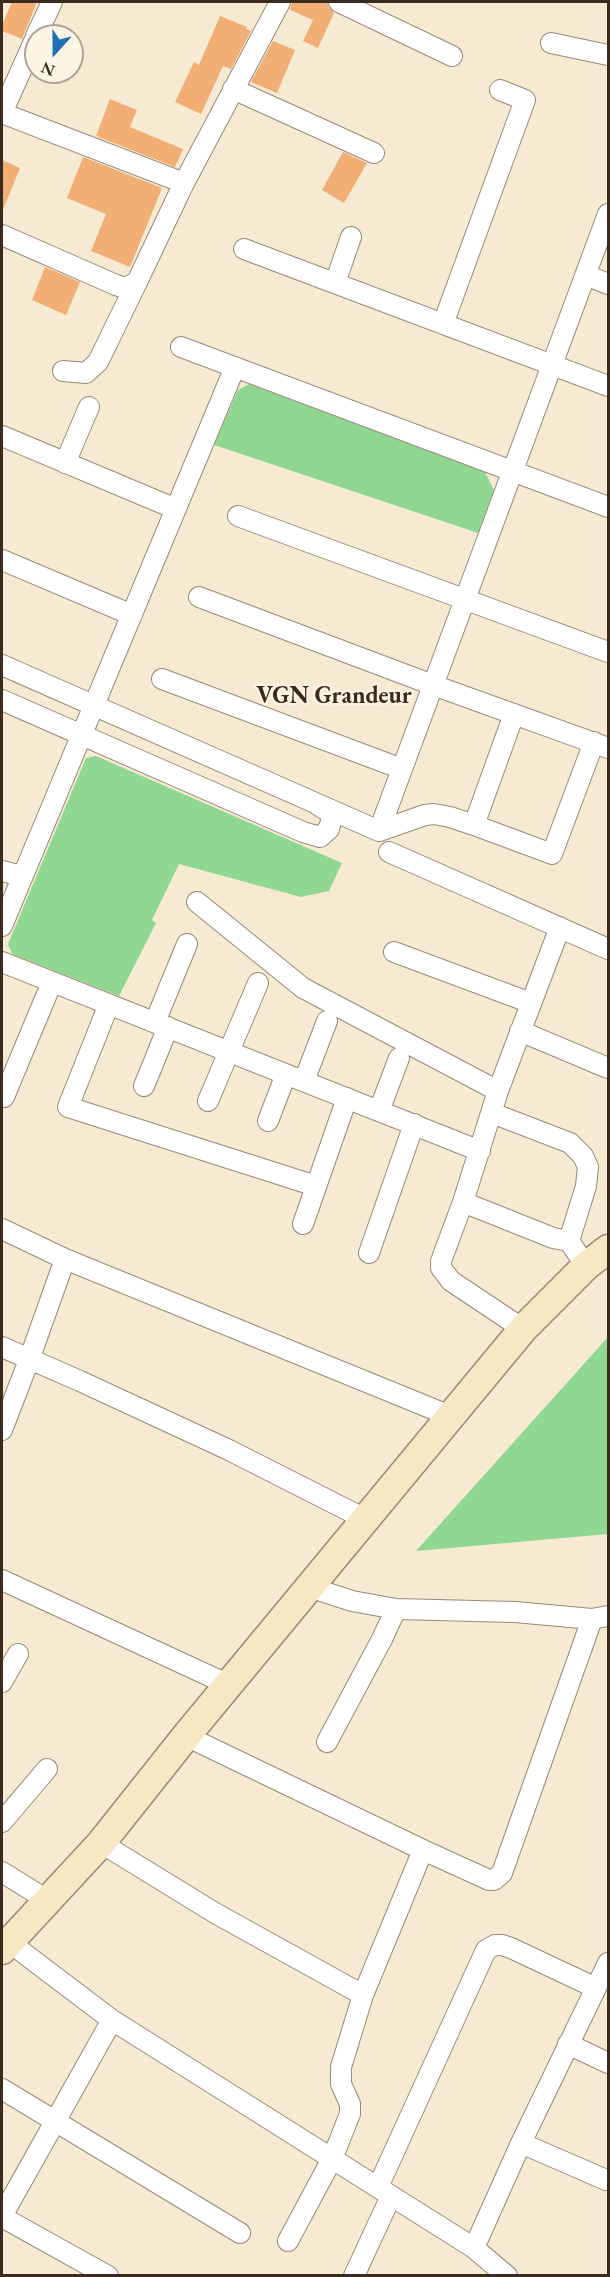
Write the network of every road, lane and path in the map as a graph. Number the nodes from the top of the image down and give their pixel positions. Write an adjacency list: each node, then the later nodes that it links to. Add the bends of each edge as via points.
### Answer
1 (52, 2): 4 (street)
2 (280, 2): 9 (street)
3 (339, 2): 7 (street)
4 (42, 24)
5 (551, 43): 6 (street)
6 (609, 55)
7 (452, 56)
8 (24, 64): 11 (street)
9 (233, 89): 12 (street); 13 (street)
10 (500, 90): 22 (street, via 525,100)
11 (2, 113): 13 (street)
12 (374, 153)
13 (184, 183): 19 (street)
14 (609, 214): 18 (street)
15 (2, 235): 19 (street, via 116,285 125,288)
16 (351, 237): 20 (street)
17 (244, 249): 20 (street)
18 (586, 275): 21 (street); 24 (street)
19 (137, 282): 26 (street, via 98,362 86,373)
20 (335, 283): 22 (street)
21 (609, 284)
22 (443, 324): 24 (street)
23 (181, 347): 25 (street)
24 (553, 365): 27 (street); 31 (street)
25 (235, 367): 31 (street); 33 (street)
26 (63, 370)
27 (609, 386)
28 (89, 407): 30 (street)
29 (2, 436): 30 (street)
30 (66, 463): 33 (street)
31 (513, 471): 32 (street); 37 (street)
32 (609, 507)
33 (176, 509): 38 (street)
34 (238, 516): 37 (street)
35 (2, 560): 38 (street)
36 (199, 597): 42 (street)
37 (465, 599): 39 (street); 42 (street)
38 (132, 615): 44 (street)
39 (609, 652)
40 (2, 665): 44 (street)
41 (162, 679): 48 (street)
42 (433, 685): 45 (street); 48 (street)
43 (2, 700): 46 (street)
44 (94, 706): 46 (street); 49 (street)
45 (514, 714): 47 (street); 50 (street)
46 (82, 735): 49 (street, via 320,837 329,829 332,817); 54 (street)
47 (601, 745): 50 (street, via 552,854)
48 (402, 770): 51 (street)
49 (318, 805): 51 (street)
50 (474, 825): 51 (street, via 434,814)
51 (379, 831)
52 (389, 852): 57 (street)
53 (2, 871): 54 (street)
54 (22, 876): 56 (street)
55 (197, 902): 74 (street, via 303,988)
56 (2, 926)
57 (560, 927): 59 (street); 64 (street)
58 (187, 944): 67 (street)
59 (609, 949)
60 (394, 952): 64 (street)
61 (2, 962): 62 (street)
62 (52, 982): 65 (street); 75 (street)
63 (258, 982): 69 (street)
64 (531, 1003): 68 (street)
65 (109, 1004): 67 (street); 83 (street, via 68,1107)
66 (327, 1021): 72 (street)
67 (161, 1025): 69 (street); 73 (street)
68 (520, 1031): 71 (street); 74 (street)
69 (229, 1052): 72 (street); 77 (street)
70 (399, 1058): 78 (street)
71 (609, 1068)
72 (295, 1078): 76 (street); 80 (street)
73 (144, 1086)
74 (498, 1091): 79 (street)
75 (4, 1096)
76 (347, 1098): 78 (street); 83 (street)
77 (208, 1101)
78 (379, 1111): 81 (street)
79 (492, 1113): 82 (street); 87 (street, via 570,1143 583,1156 588,1167 586,1186)
80 (267, 1121)
81 (414, 1125): 82 (street); 89 (street)
82 (480, 1151): 84 (street)
83 (316, 1186): 85 (street)
84 (463, 1202): 87 (street); 92 (street, via 441,1261 443,1273)
85 (303, 1224)
86 (2, 1229): 90 (street)
87 (569, 1241): 91 (street)
88 (609, 1249): 91 (street)
89 (369, 1253)
90 (65, 1258): 94 (street); 95 (street)
91 (586, 1266): 92 (street)
92 (523, 1329): 95 (street)
93 (2, 1347): 94 (street)
94 (29, 1360): 96 (street); 97 (street, via 228,1450)
95 (450, 1416): 97 (street)
96 (2, 1430)
97 (367, 1520): 99 (street)
98 (2, 1580): 104 (street)
99 (309, 1587): 100 (street, via 352,1601); 104 (street)
100 (396, 1609): 101 (street); 106 (street)
101 (600, 1618): 110 (street, via 502,1873 489,1880)
102 (18, 1654): 103 (street)
103 (2, 1682)
104 (229, 1685): 105 (street)
105 (186, 1736): 109 (street); 110 (street)
106 (327, 1742)
107 (47, 1769): 108 (street)
108 (2, 1822)
109 (101, 1843): 112 (street); 116 (street, via 215,1914)
110 (423, 1850): 116 (street)
111 (2, 1872): 112 (street)
112 (47, 1900): 113 (street)
113 (5, 1946): 117 (street)
114 (609, 1963): 115 (street)
115 (596, 1988): 118 (street); 125 (street, via 511,1948 502,1945 486,1950)
116 (363, 1995): 123 (street, via 340,2077 350,2114)
117 (112, 2020): 121 (street); 123 (street)
118 (568, 2044): 119 (street); 122 (street)
119 (609, 2063)
120 (2, 2089): 121 (street)
121 (54, 2121): 126 (street); 127 (street)
122 (521, 2143): 124 (street); 129 (street)
123 (332, 2159): 125 (street); 128 (street)
124 (606, 2180)
125 (385, 2191): 129 (street); 131 (street)
126 (2, 2216): 130 (street)
127 (240, 2233)
128 (288, 2241)
129 (474, 2248): 132 (street)
130 (108, 2276)
131 (354, 2276)
132 (507, 2276)

